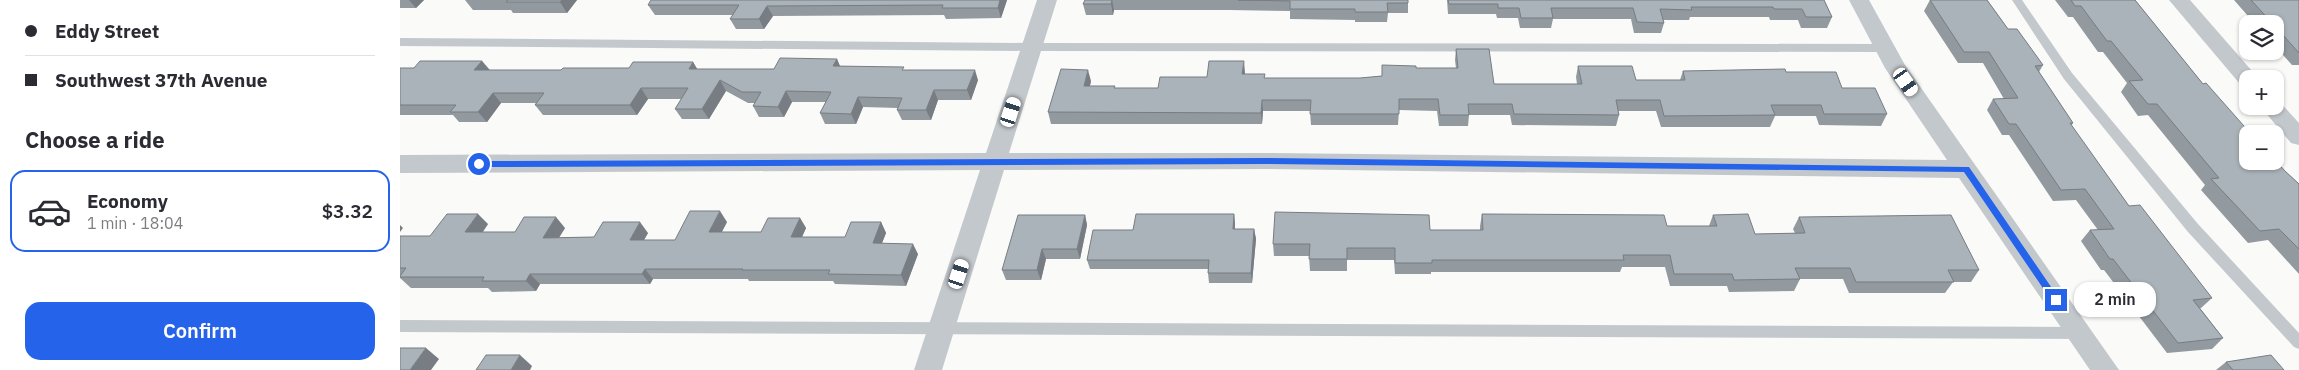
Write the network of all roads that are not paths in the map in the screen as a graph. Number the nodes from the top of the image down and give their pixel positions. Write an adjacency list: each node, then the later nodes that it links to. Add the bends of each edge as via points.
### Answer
1 (1047, 0): 6 (street)
2 (1859, 0): 7 (street)
3 (2016, 0): 17 (lane, via 2068,76 2193,228)
4 (2179, 0): 8 (street)
5 (400, 42): 6 (lane)
6 (1032, 47): 7 (lane); 11 (street)
7 (1885, 48): 13 (street)
8 (2240, 70)
9 (2279, 115): 10 (street)
10 (2299, 137)
11 (995, 162): 12 (street); 13 (street, via 1264,161); 15 (street)
12 (400, 164)
13 (1966, 170): 16 (street)
14 (400, 326): 15 (lane)
15 (941, 330): 16 (lane); 18 (street)
16 (2079, 333): 19 (street)
17 (2299, 343)
18 (928, 370)
19 (2105, 370)

